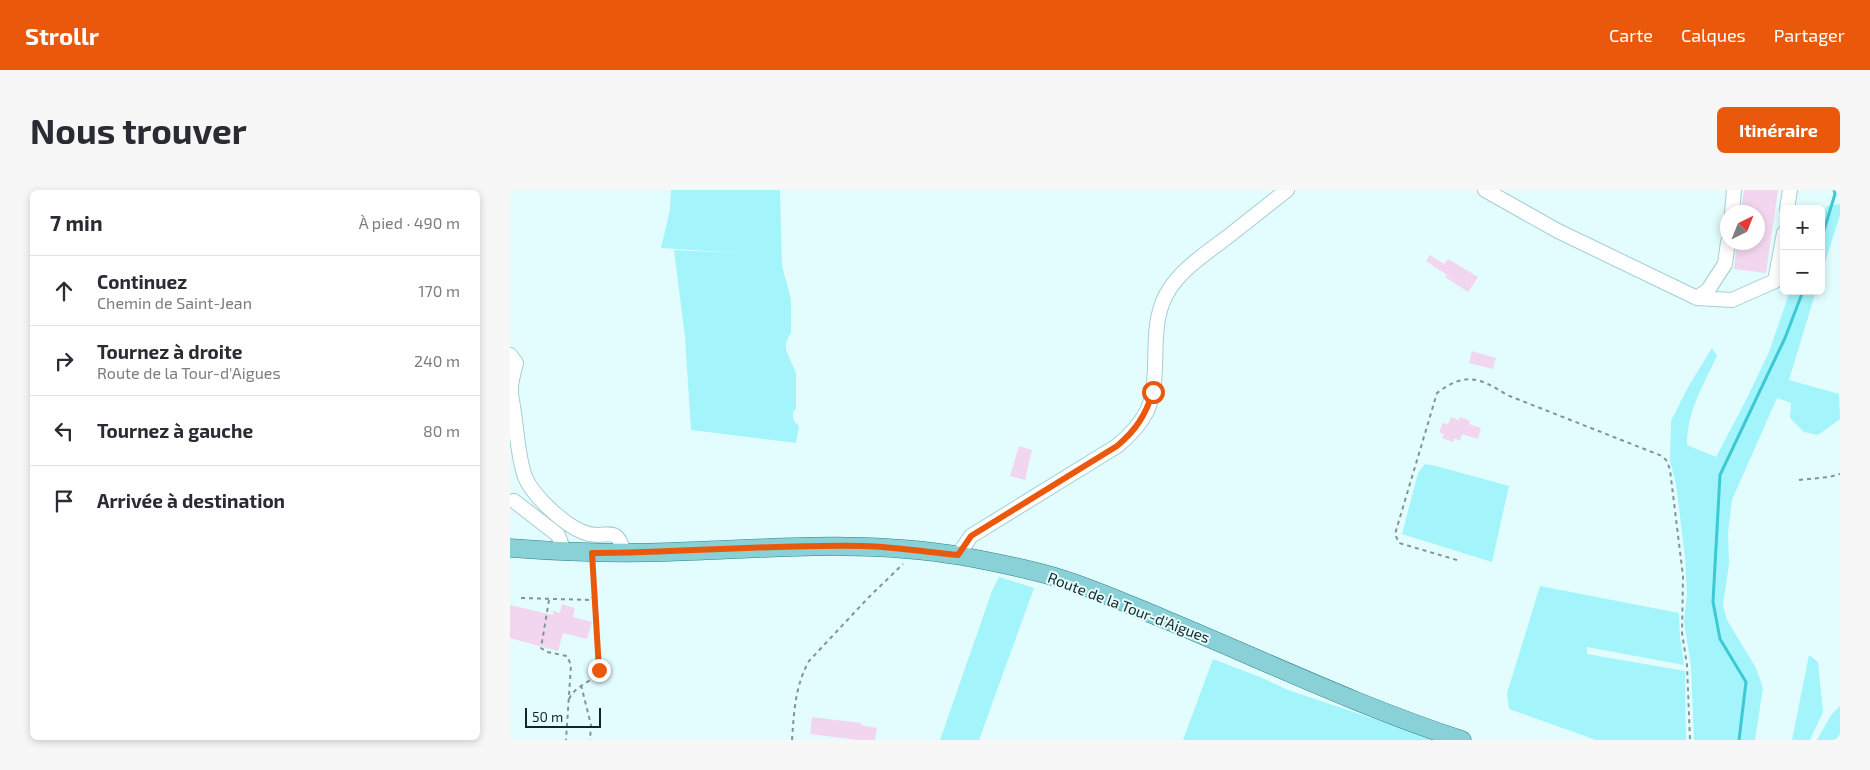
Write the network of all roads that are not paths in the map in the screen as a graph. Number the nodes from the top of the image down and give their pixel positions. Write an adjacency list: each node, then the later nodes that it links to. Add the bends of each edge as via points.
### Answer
1 (1287, 190): 15 (street, via 1205,254 1167,293 1157,319 1153,392 1146,412 1130,436 971,536)
2 (1485, 190): 9 (street, via 1558,231)
3 (1734, 190): 5 (street)
4 (1790, 190): 6 (street)
5 (1733, 205)
6 (1788, 205)
7 (1727, 250): 9 (street, via 1725,264 1708,290)
8 (1781, 250): 9 (street, via 1775,281 1732,300)
9 (1697, 298)
10 (510, 355): 14 (street, via 516,363 511,387 526,478 539,498 564,521 595,536 612,534 621,540)
11 (514, 501): 13 (street, via 558,535)
12 (510, 548): 13 (main road, Route de la Tour-d'Aigues)
13 (564, 552): 14 (main road, Route de la Tour-d'Aigues)
14 (624, 553): 15 (main road, Route de la Tour-d'Aigues, via 864,546)
15 (958, 555): 16 (main road, Route de la Tour-d'Aigues, via 1014,566 1101,593 1316,684)
16 (1462, 740)

